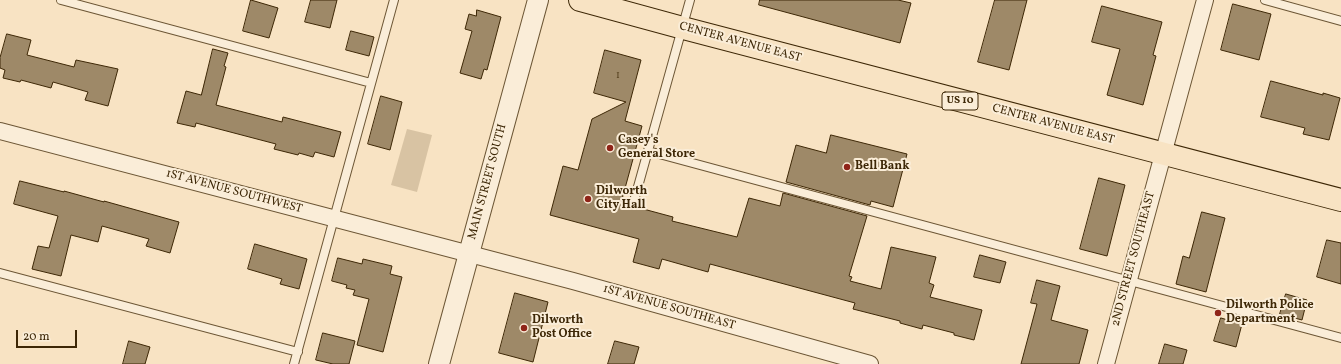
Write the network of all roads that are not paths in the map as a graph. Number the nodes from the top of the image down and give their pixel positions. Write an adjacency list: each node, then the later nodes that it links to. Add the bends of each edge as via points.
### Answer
1 (61, 0): 10 (lane)
2 (394, 0): 10 (lane)
3 (538, 0): 17 (street, MAIN STREET SOUTH)
4 (580, 0): 9 (main road, CENTER AVENUE EAST / US 10)
5 (690, 0): 9 (lane)
6 (1205, 0): 13 (street, 2ND STREET SOUTHEAST)
7 (1265, 0): 8 (lane)
8 (1341, 21)
9 (683, 28): 12 (lane); 13 (main road, CENTER AVENUE EAST / US 10)
10 (371, 83): 16 (lane)
11 (0, 131): 16 (street, 1ST AVENUE SOUTHWEST)
12 (648, 151): 15 (lane); 19 (lane)
13 (1163, 154): 14 (main road, CENTER AVENUE EAST / US 10); 19 (street, 2ND STREET SOUTHEAST)
14 (1341, 200)
15 (634, 201)
16 (334, 218): 17 (street, 1ST AVENUE SOUTHWEST); 21 (lane)
17 (468, 254): 23 (street, MAIN STREET SOUTH); 24 (street, 1ST AVENUE SOUTHEAST)
18 (0, 273): 21 (lane)
19 (1128, 282): 20 (lane); 25 (street, 2ND STREET SOUTHEAST)
20 (1341, 338)
21 (298, 352): 22 (lane)
22 (294, 364)
23 (439, 364)
24 (870, 364)
25 (1106, 364)

